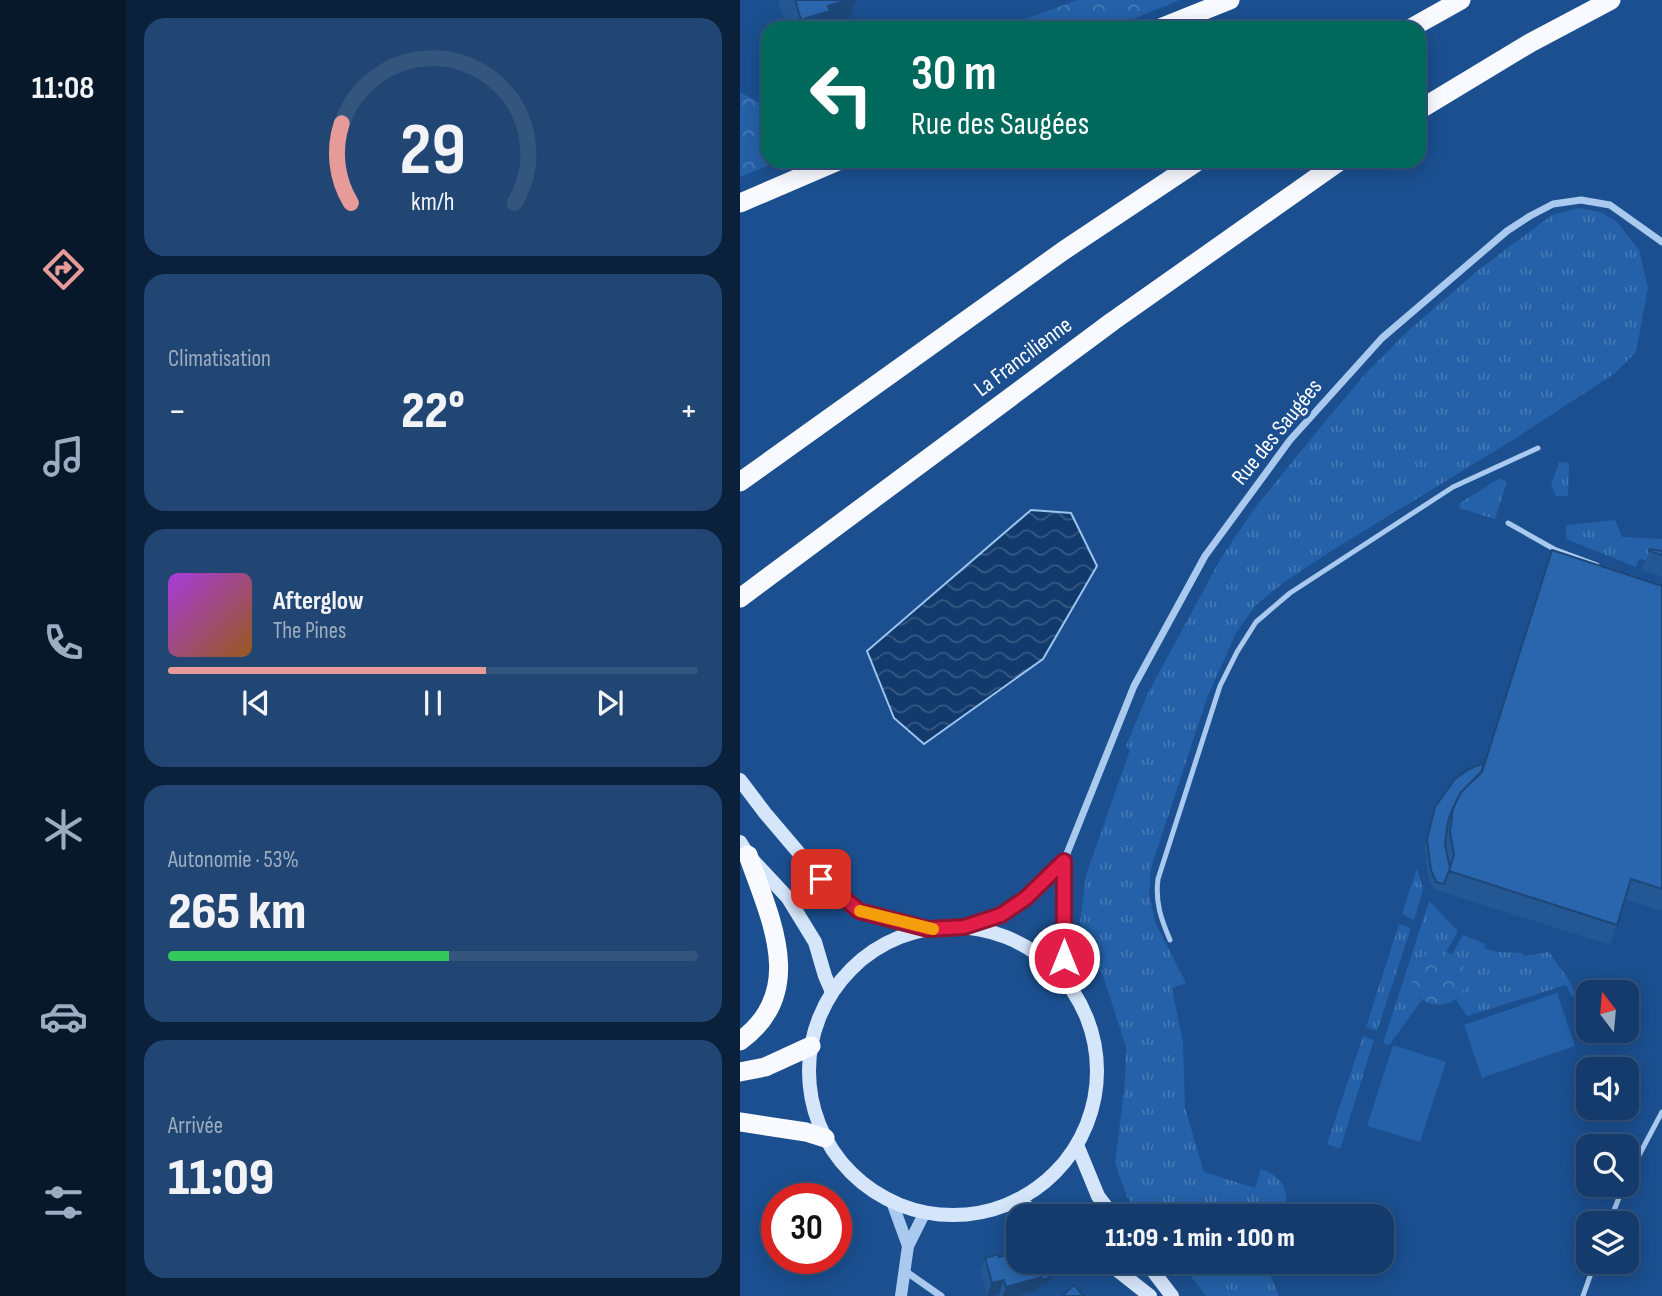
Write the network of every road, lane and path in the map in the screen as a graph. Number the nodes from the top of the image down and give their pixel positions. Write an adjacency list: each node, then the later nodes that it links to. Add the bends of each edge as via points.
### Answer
1 (1230, 0): 4 (highway)
2 (1461, 0): 5 (highway)
3 (1611, 0): 6 (highway)
4 (1178, 21)
5 (1424, 21)
6 (1426, 106)
7 (822, 168): 10 (highway)
8 (1188, 168): 13 (highway, via 1063,251)
9 (1330, 168): 16 (highway, La Francilienne, via 1113,321)
10 (740, 203)
11 (1662, 242): 19 (street, Rue des Saugées, via 1610,205 1581,200 1553,204 1507,232 1382,338 1290,440 1205,555 1134,686)
12 (1538, 448): 22 (lane, via 1453,487 1291,593 1256,622 1220,686 1158,880 1158,911)
13 (740, 482)
14 (1508, 523): 15 (lane, via 1554,549)
15 (1602, 567)
16 (740, 598)
17 (740, 780): 21 (main road, via 821,879 859,911)
18 (744, 849): 24 (main road, via 788,898 815,942); 25 (highway, via 774,928 779,974 766,1014)
19 (1064, 861): 20 (street, Rue des Saugées, via 1001,915); 23 (street, Rue des Saugées)
20 (964, 927): 21 (main road); 23 (main road, via 1029,948)
21 (928, 929): 24 (main road, via 881,946)
22 (1170, 940)
23 (1065, 979): 31 (main road, via 1090,1024 1098,1075 1094,1101)
24 (832, 992): 26 (main road)
25 (740, 1041)
26 (811, 1046): 27 (highway, via 765,1068); 30 (main road, via 810,1088)
27 (740, 1072)
28 (1662, 1112): 32 (lane)
29 (740, 1122): 30 (highway)
30 (825, 1138): 33 (main road, via 850,1172)
31 (1077, 1145): 34 (main road, via 1042,1185); 36 (main road)
32 (1639, 1155)
33 (892, 1202): 37 (main road); 38 (street)
34 (1014, 1202): 35 (main road); 37 (main road, via 982,1213)
35 (1019, 1204)
36 (1104, 1204)
37 (925, 1212): 38 (street)
38 (908, 1246): 39 (street)
39 (904, 1271): 43 (street); 44 (street)
40 (1123, 1274): 45 (main road)
41 (1155, 1274): 46 (main road)
42 (1591, 1274): 47 (lane)
43 (901, 1296)
44 (941, 1296)
45 (1151, 1296)
46 (1172, 1296)
47 (1584, 1296)

